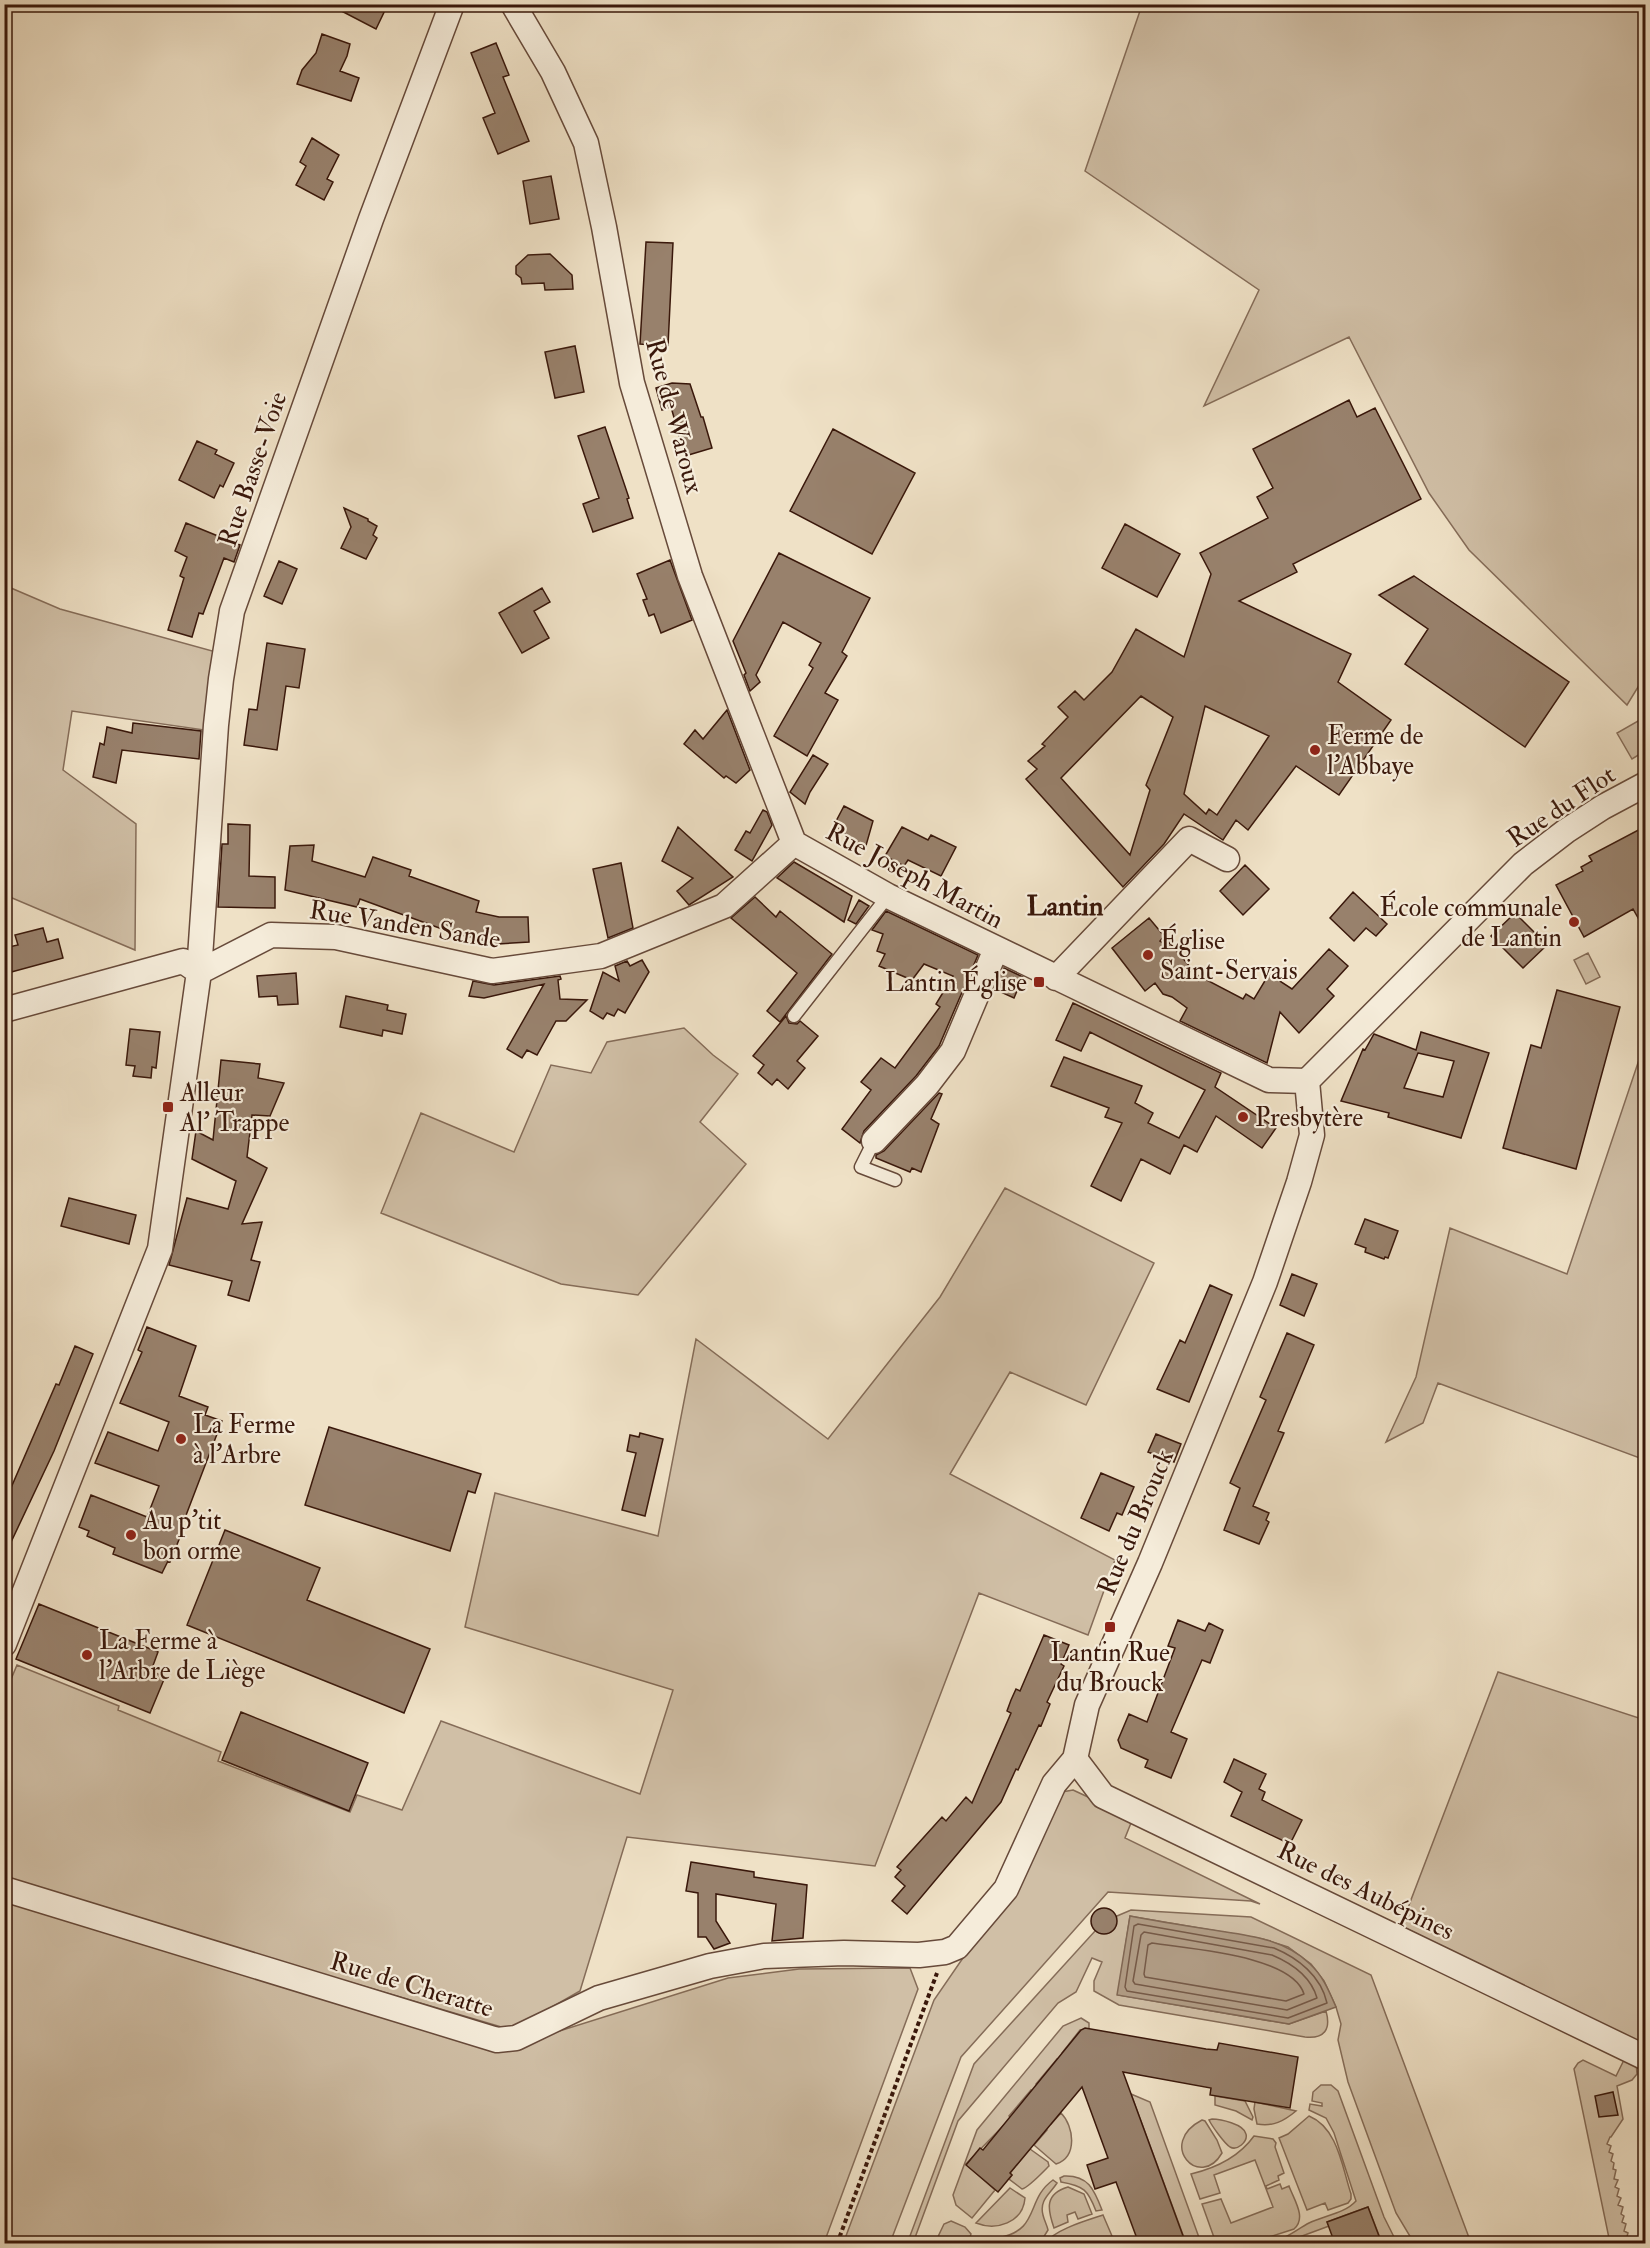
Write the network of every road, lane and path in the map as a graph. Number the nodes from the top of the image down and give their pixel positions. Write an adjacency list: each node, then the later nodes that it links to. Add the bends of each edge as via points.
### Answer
1 (452, 4): 8 (street, Rue Basse-Voie, via 232,610 217,714)
2 (513, 4): 4 (street, Rue de Waroux, via 553,72 586,143 632,383 690,576)
3 (1646, 784): 12 (street, Rue du Flot, via 1603,807 1522,864)
4 (794, 843): 6 (street, Rue Joseph Martin); 8 (street, Rue Vanden Sande, via 724,906 601,957 492,971 336,938 271,935)
5 (1227, 859): 9 (street, via 1189,839)
6 (888, 896): 7 (street, Rue Joseph Martin); 11 (lane)
7 (996, 949): 9 (street, Rue Joseph Martin); 13 (street, via 953,1051)
8 (199, 972): 10 (street, via 183,961); 15 (street, Rue Basse-Voie, via 160,1249)
9 (1056, 978): 12 (street, Rue Joseph Martin, via 1269,1080)
10 (4, 1010)
11 (794, 1016)
12 (1307, 1081): 16 (street, Rue du Brouck, via 1312,1134 1265,1282 1087,1705)
13 (874, 1141): 14 (lane, via 861,1167)
14 (895, 1180)
15 (4, 1644)
16 (1075, 1759): 18 (street, Rue du Brouck, via 1054,1784 1006,1889 957,1947); 19 (street, Rue des Aubépines, via 1103,1796)
17 (4, 1889): 18 (street, Rue de Cheratte, via 497,2040 516,2038 599,1998 721,1964 764,1956)
18 (945, 1952): 20 (path)
19 (1646, 2058)
20 (837, 2244)

